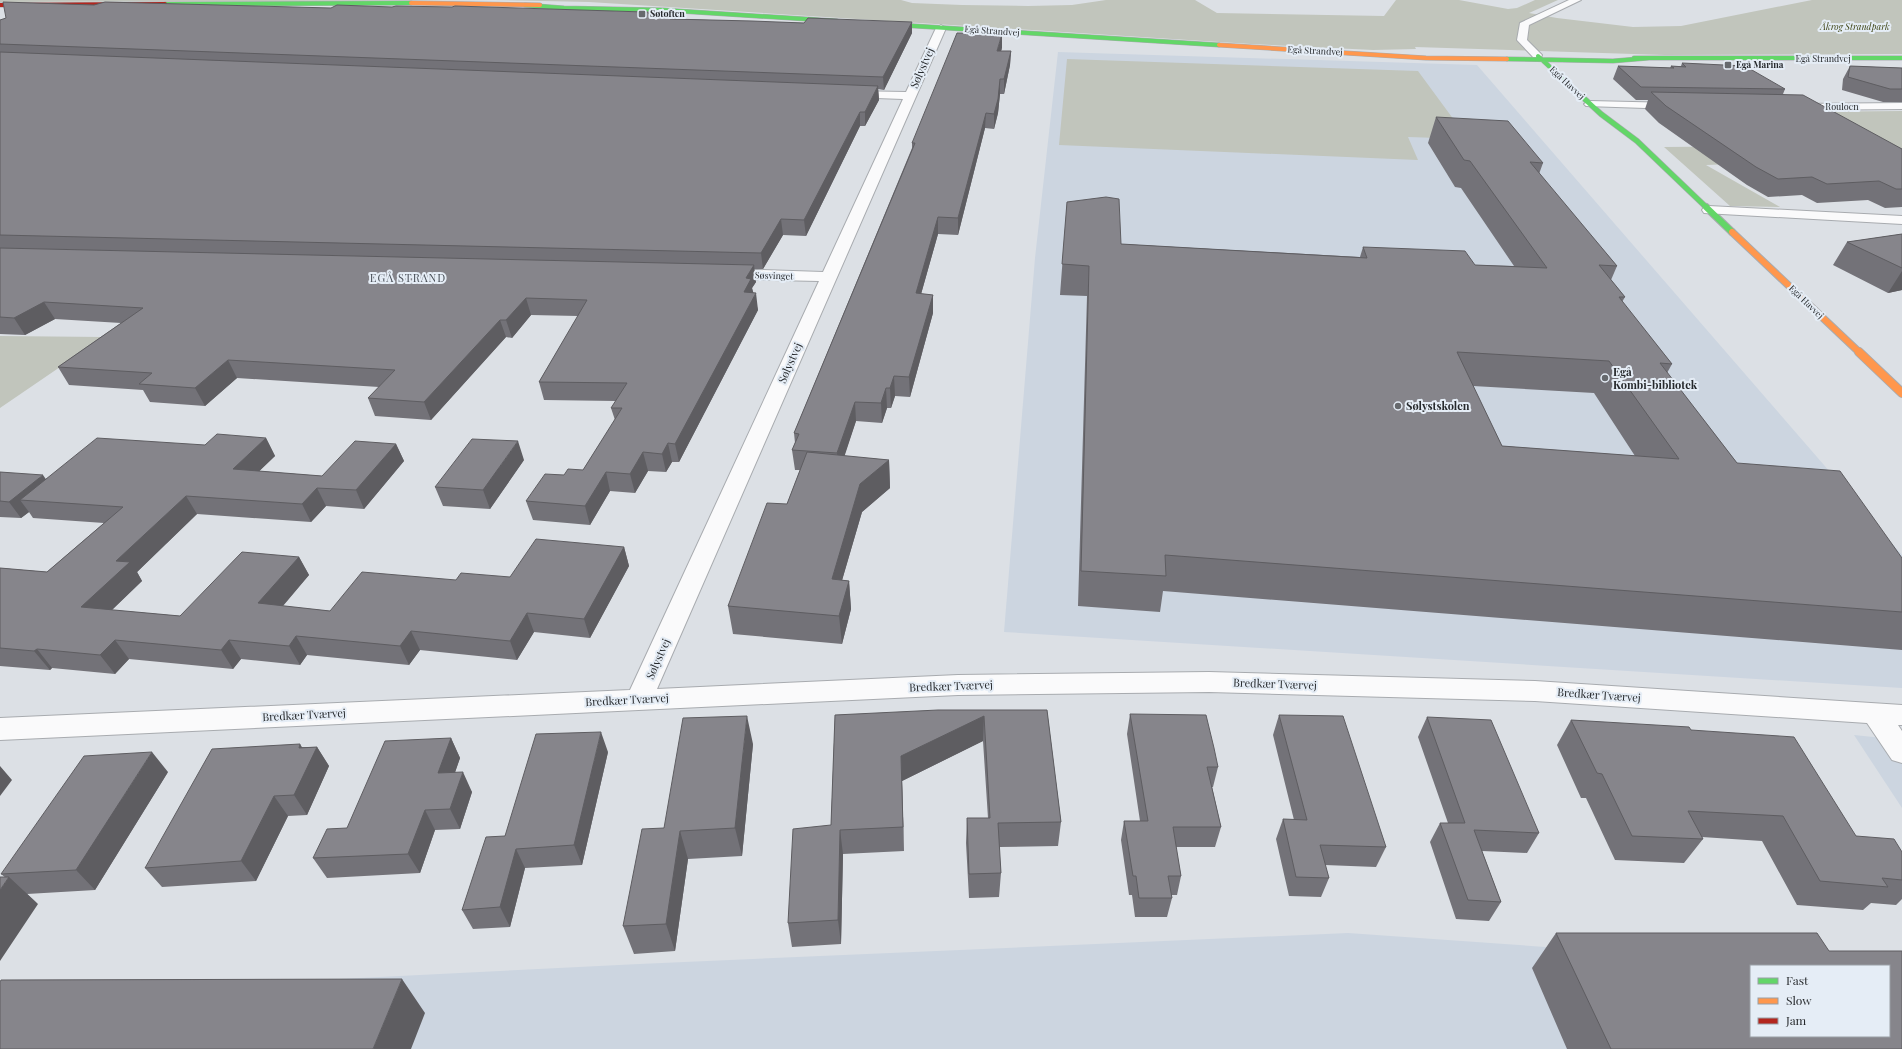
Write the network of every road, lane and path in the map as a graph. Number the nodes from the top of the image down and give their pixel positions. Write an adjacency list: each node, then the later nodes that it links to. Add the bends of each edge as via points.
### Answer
1 (1577, 0): 6 (street, via 1525,23 1522,31)
2 (0, 5): 3 (street, via 582,5)
3 (848, 22)
4 (871, 23): 5 (street, Egå Strandvej)
5 (941, 28): 7 (street, Egå Strandvej); 13 (street, Sølystvej)
6 (1524, 35): 9 (street, Egå Havvej, via 1541,46); 9 (street, Egå Havvej, via 1522,40)
7 (1354, 52): 8 (street, Egå Strandvej); 9 (street, Egå Strandvej)
8 (1457, 58): 9 (street, Egå Strandvej); 11 (street, via 1522,64)
9 (1547, 58): 10 (street, Egå Strandvej, via 1613,61 1649,58); 11 (street, Egå Havvej); 11 (street, Egå Havvej)
10 (1902, 58)
11 (1563, 72): 14 (street, Egå Havvej)
12 (840, 93): 13 (street)
13 (910, 96): 23 (street, Sølystvej)
14 (1592, 99): 15 (street); 19 (street, Egå Havvej)
15 (1605, 105): 16 (street); 19 (street, Egå Havvej)
16 (1690, 106)
17 (1902, 106): 18 (street, Rouloen)
18 (1782, 107)
19 (1637, 141): 20 (street, Egå Havvej)
20 (1710, 210): 21 (street); 24 (street, Egå Havvej)
21 (1902, 220)
22 (711, 274): 23 (street, Søsvinget)
23 (828, 277): 25 (street, Sølystvej)
24 (1902, 393)
25 (639, 699): 26 (street, Bredkær Tværvej, via 958,685 1209,682 1535,691); 28 (street, Bredkær Tværvej)
26 (1874, 712): 27 (street, Bredkær Tværvej); 29 (street)
27 (1902, 715)
28 (0, 729)
29 (1902, 752)

